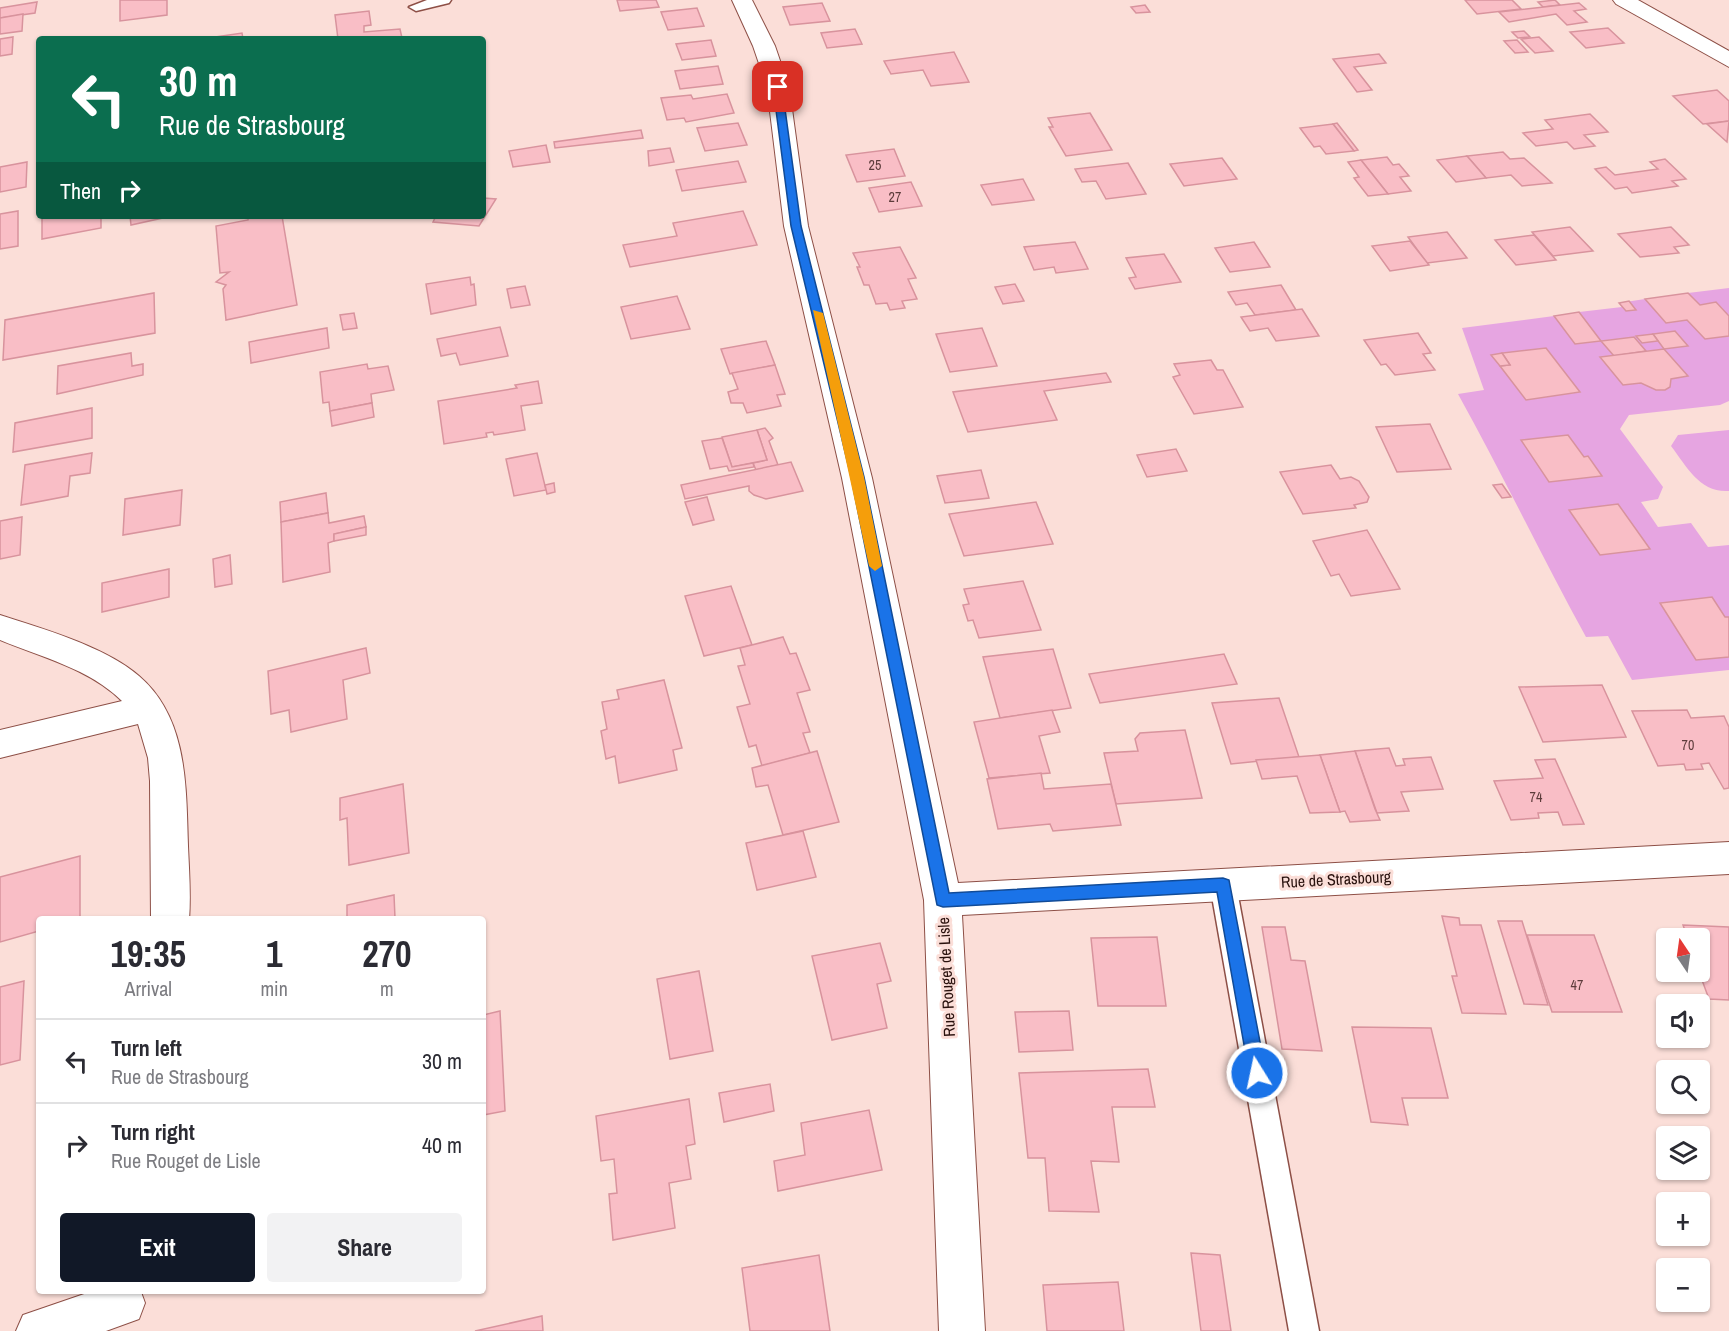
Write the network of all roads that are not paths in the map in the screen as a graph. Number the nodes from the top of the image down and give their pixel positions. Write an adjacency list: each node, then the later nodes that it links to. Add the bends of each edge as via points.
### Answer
1 (444, 0): 4 (lane)
2 (742, 0): 11 (street, Rue Rouget de Lisle, via 778,87 796,226 857,477)
3 (1623, 0): 5 (street)
4 (416, 7)
5 (1729, 60)
6 (0, 627): 7 (street, via 102,669 128,685)
7 (148, 708): 8 (street); 12 (street, via 161,740 169,779)
8 (0, 744)
9 (1729, 858): 10 (street, Rue de Strasbourg)
10 (1223, 885): 11 (street, Rue de Strasbourg); 16 (lane)
11 (943, 900): 15 (street, Rue Rouget de Lisle)
12 (170, 916)
13 (122, 1309): 14 (street)
14 (39, 1331)
15 (962, 1331)
16 (1304, 1331)

